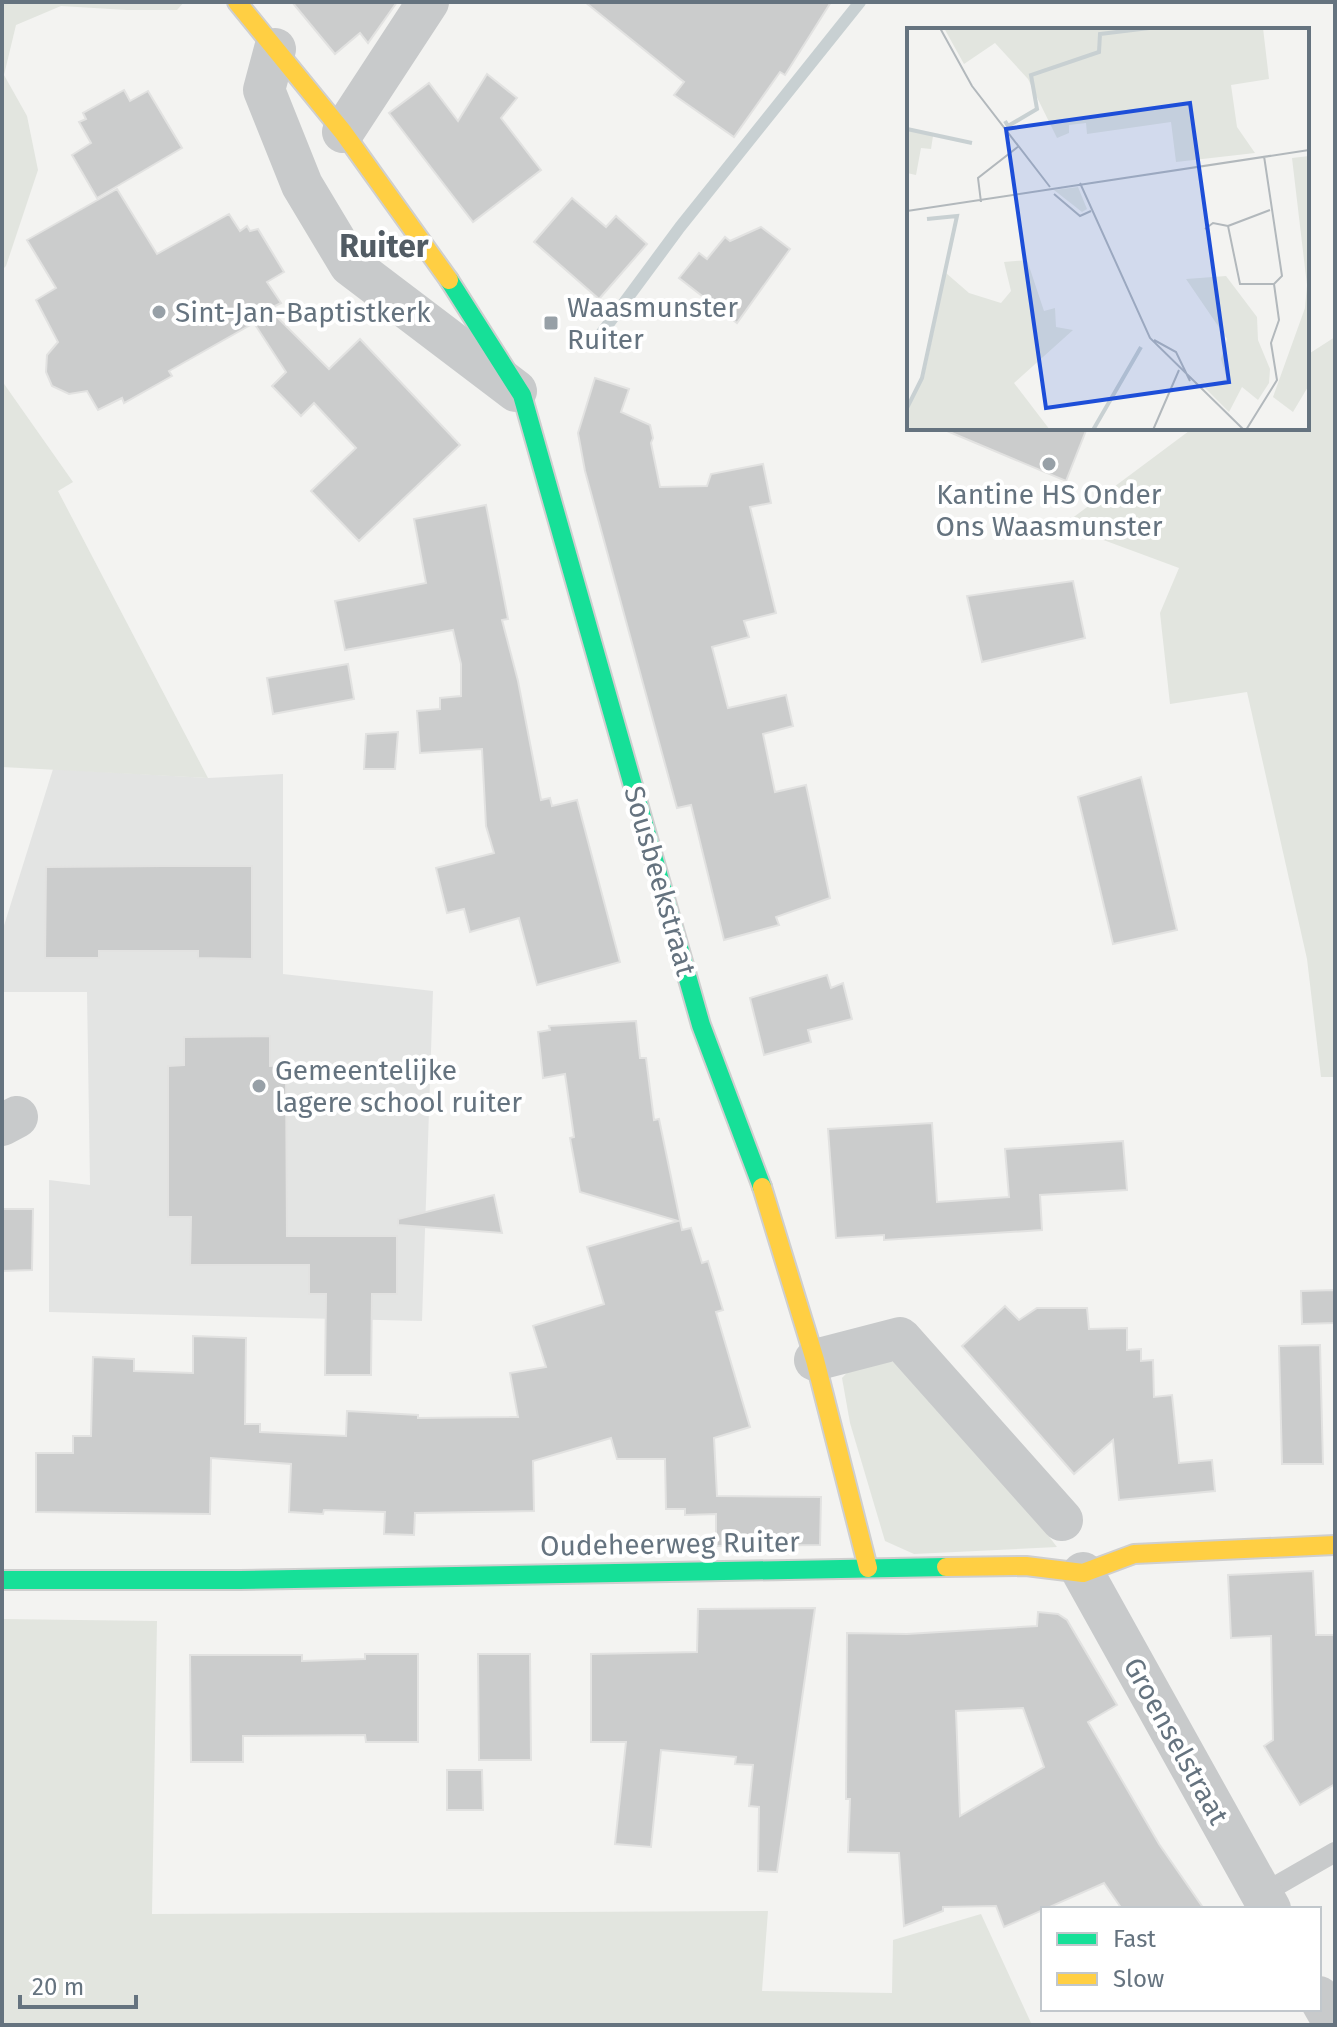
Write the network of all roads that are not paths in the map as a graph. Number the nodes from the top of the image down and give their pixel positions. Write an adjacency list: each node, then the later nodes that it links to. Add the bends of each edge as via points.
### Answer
1 (237, 2): 3 (street, Sousbeekstraat)
2 (428, 2): 4 (street)
3 (275, 49): 4 (street, Sousbeekstraat); 5 (street, via 264,90 302,185 350,265)
4 (343, 132): 5 (street, Sousbeekstraat, via 447,277)
5 (522, 395): 6 (street, Sousbeekstraat, via 701,1025 765,1194)
6 (815, 1360): 7 (street, via 900,1338); 9 (street, Sousbeekstraat)
7 (1062, 1520)
8 (1335, 1545): 10 (street, Oudeheerweg Ruiter, via 1134,1554)
9 (868, 1568): 10 (street, Oudeheerweg Ruiter, via 1026,1566); 11 (street, Oudeheerweg Ruiter)
10 (1083, 1573): 13 (street, Groenselstraat)
11 (2, 1580)
12 (1335, 1852): 13 (lane)
13 (1266, 1902)
14 (1321, 2000): 15 (street)
15 (1335, 2025)

